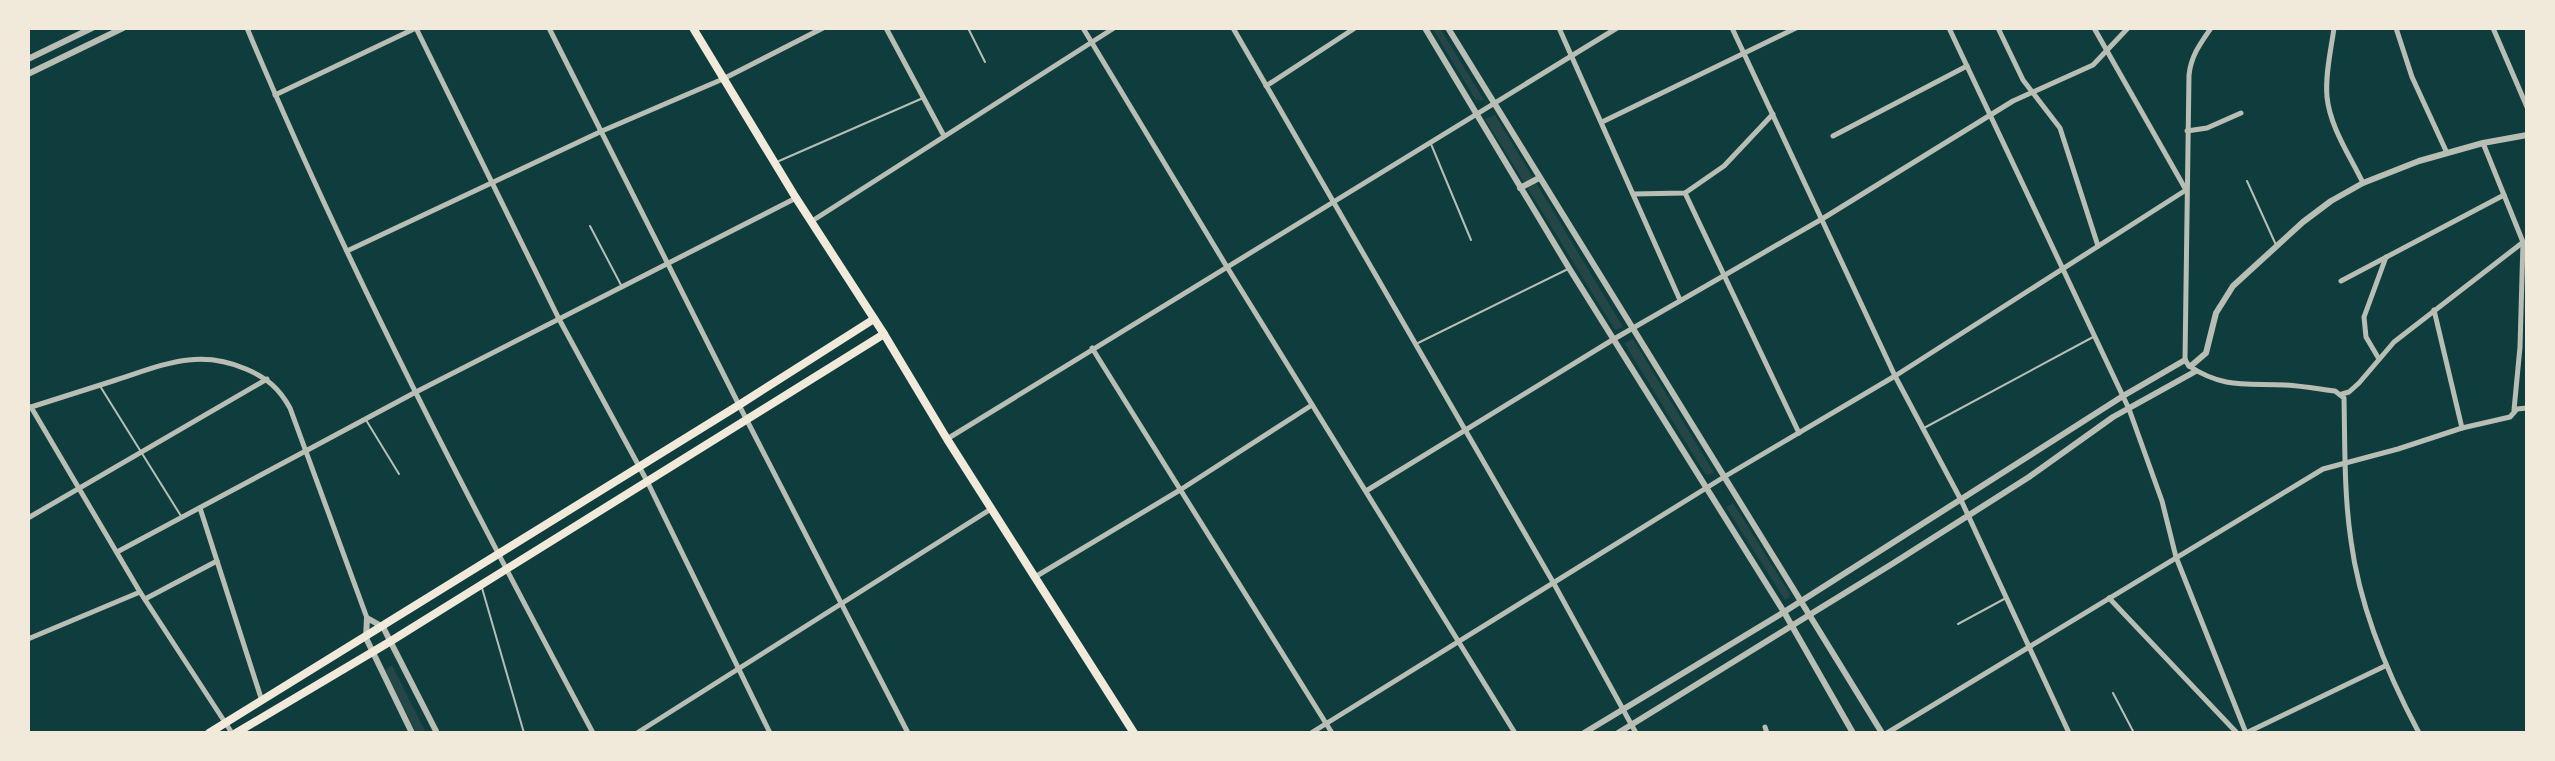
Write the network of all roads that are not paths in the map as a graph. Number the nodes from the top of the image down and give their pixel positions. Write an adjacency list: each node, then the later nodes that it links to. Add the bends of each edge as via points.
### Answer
1 (92, 28): 28 (street)
2 (123, 28): 31 (street)
3 (247, 28): 41 (street)
4 (416, 28): 41 (street); 61 (street)
5 (549, 28): 50 (street)
6 (693, 28): 38 (main road)
7 (823, 28): 38 (street)
8 (886, 28): 42 (street)
9 (968, 28): 35 (lane)
10 (1083, 28): 29 (street)
11 (1114, 28): 29 (street)
12 (1233, 28): 39 (street)
13 (1355, 28): 39 (street)
14 (1425, 28): 45 (street)
15 (1448, 28): 43 (street)
16 (1559, 28): 33 (street)
17 (1617, 28): 33 (street)
18 (1732, 28): 32 (street)
19 (1796, 28): 32 (street)
20 (1949, 28): 36 (street)
21 (1998, 28): 40 (street)
22 (2094, 28): 30 (street)
23 (2128, 28): 30 (street)
24 (2211, 28): 51 (street, via 2190,62)
25 (2334, 28): 62 (street, via 2327,99 2332,121)
26 (2396, 28): 57 (street)
27 (2493, 28): 44 (street)
28 (66, 40): 31 (street); 34 (street)
29 (1091, 43): 53 (street); 80 (street)
30 (2106, 51): 40 (street, via 2093,65); 64 (street)
31 (72, 52): 37 (street)
32 (1743, 53): 47 (street); 49 (street)
33 (1572, 55): 43 (street); 49 (street)
34 (28, 59)
35 (985, 62)
36 (1967, 66): 48 (street); 54 (street)
37 (28, 74)
38 (723, 79): 50 (street); 58 (main road)
39 (1266, 86): 69 (street)
40 (2030, 91): 48 (street); 75 (street, via 2060,128)
41 (275, 95): 77 (street)
42 (924, 98): 53 (street); 58 (lane)
43 (1492, 104): 45 (street); 59 (street)
44 (2527, 107)
45 (1477, 113): 55 (street); 63 (street)
46 (2241, 113): 51 (street)
47 (1773, 114): 65 (street, via 1724,166); 70 (street)
48 (1991, 116): 70 (street); 82 (street)
49 (1602, 122): 66 (street)
50 (602, 131): 61 (street); 79 (street)
51 (2187, 131): 64 (street)
52 (2527, 135): 56 (street)
53 (944, 136): 71 (street)
54 (1833, 136)
55 (1431, 143): 69 (street); 73 (lane)
56 (2483, 143): 57 (street); 67 (street)
57 (2447, 153): 62 (street)
58 (774, 164): 68 (main road)
59 (1539, 178): 63 (street); 90 (street)
60 (2247, 181): 76 (lane)
61 (491, 183): 77 (street); 88 (street)
62 (2363, 183): 76 (street, via 2331,201)
63 (1520, 188): 81 (street)
64 (2186, 190): 75 (street); 97 (street)
65 (1685, 193): 66 (street); 83 (street)
66 (1633, 194): 86 (street)
67 (2504, 195): 74 (street); 78 (street)
68 (796, 198): 71 (main road); 79 (street)
69 (1333, 202): 80 (street); 94 (street)
70 (1822, 219): 83 (street); 98 (street)
71 (811, 222): 89 (main road)
72 (590, 226): 85 (lane)
73 (1471, 240)
74 (2523, 242): 87 (street); 109 (street)
75 (2098, 246): 82 (street)
76 (2277, 246): 97 (street, via 2223,299 2204,356)
77 (347, 251): 101 (street)
78 (2386, 257): 84 (street); 96 (street, via 2364,317 2366,337)
79 (668, 262): 85 (street); 104 (street)
80 (1227, 267): 95 (street); 105 (street)
81 (1569, 268): 93 (street); 94 (lane)
82 (2063, 269): 92 (street); 98 (street)
83 (1724, 275): 86 (street); 115 (street)
84 (2341, 281)
85 (622, 287): 88 (street)
86 (1680, 300): 90 (street)
87 (2434, 310): 96 (street); 112 (street)
88 (559, 319): 101 (street); 120 (street)
89 (874, 319): 91 (main road); 104 (main road)
90 (1633, 328): 93 (street); 122 (street)
91 (884, 334): 111 (main road); 116 (main road)
92 (2095, 336): 103 (street); 113 (lane)
93 (1614, 339): 114 (street); 125 (street)
94 (1415, 345): 114 (street)
95 (1092, 348): 116 (street); 126 (street)
96 (2379, 359): 102 (street)
97 (2191, 366): 102 (street, via 2235,385 2286,385); 103 (street); 108 (street)
98 (1895, 376): 113 (street); 115 (street)
99 (267, 379): 100 (street, via 221,359 197,358); 117 (street, via 281,391); 118 (street)
100 (99, 385): 106 (street); 118 (lane)
101 (414, 393): 110 (street); 135 (street)
102 (2342, 394): 119 (street)
103 (2123, 396): 108 (street); 128 (street)
104 (739, 405): 111 (street); 120 (main road)
105 (1312, 405): 126 (street); 127 (street)
106 (29, 408): 124 (street)
107 (2527, 408): 109 (street)
108 (2129, 409): 131 (street); 136 (street)
109 (2514, 410): 112 (street, via 2510,417)
110 (365, 419): 117 (street); 121 (lane)
111 (746, 419): 123 (main road); 147 (street)
112 (2462, 428): 119 (street)
113 (1923, 429): 128 (street)
114 (1464, 431): 127 (street); 140 (street)
115 (1799, 433): 122 (street)
116 (947, 439): 130 (main road)
117 (306, 451): 129 (street); 150 (street)
118 (141, 452): 124 (street); 132 (lane)
119 (2349, 463): 136 (street, via 2323,469); 160 (street, via 2351,543)
120 (639, 467): 123 (street); 135 (main road)
121 (399, 474)
122 (1724, 477): 125 (street); 146 (street)
123 (647, 481): 138 (main road); 161 (street)
124 (79, 488): 133 (street); 134 (street)
125 (1706, 488): 140 (street); 148 (street)
126 (1180, 490): 139 (street); 166 (street)
127 (1366, 491): 156 (street)
128 (1961, 500): 131 (street); 146 (street)
129 (200, 508): 132 (street); 137 (street)
130 (992, 508): 139 (main road); 147 (street)
131 (1968, 516): 143 (street); 149 (street)
132 (182, 517): 134 (street)
133 (28, 518)
134 (117, 552): 142 (street)
135 (498, 553): 138 (street); 152 (main road)
136 (2176, 557): 144 (street); 189 (street)
137 (217, 561): 145 (street); 163 (street)
138 (506, 569): 141 (main road); 173 (street)
139 (1035, 577): 177 (main road)
140 (1553, 582): 156 (street); 164 (street)
141 (481, 584): 157 (main road); 172 (lane)
142 (140, 592): 145 (street); 155 (street)
143 (2006, 598): 151 (lane); 158 (street)
144 (2109, 598): 158 (street); 188 (street)
145 (145, 599): 165 (street)
146 (1801, 599): 148 (street); 149 (street)
147 (840, 604): 161 (street); 176 (street)
148 (1784, 612): 153 (street); 164 (street)
149 (1810, 615): 153 (street); 185 (street)
150 (367, 618): 152 (street); 154 (street)
151 (1958, 624)
152 (383, 627): 154 (main road); 157 (street)
153 (1792, 627): 167 (street); 184 (street)
154 (366, 638): 159 (street); 163 (main road)
155 (28, 639)
156 (1458, 640): 166 (street); 180 (street)
157 (391, 641): 159 (main road); 171 (street)
158 (2029, 646): 185 (street); 186 (street)
159 (372, 652): 169 (main road); 170 (street)
160 (2385, 666): 189 (street); 190 (street)
161 (737, 669): 174 (street); 175 (street)
162 (2113, 693): 187 (lane)
163 (262, 701): 165 (main road)
164 (1623, 709): 167 (street); 181 (street)
165 (227, 722): 168 (main road); 169 (street)
166 (1326, 724): 178 (street); 179 (street)
167 (1631, 725): 182 (street); 183 (street)
168 (209, 733)
169 (234, 733)
170 (412, 733)
171 (437, 733)
172 (524, 733)
173 (593, 733)
174 (637, 733)
175 (770, 733)
176 (908, 733)
177 (1134, 733)
178 (1311, 733)
179 (1332, 733)
180 (1515, 733)
181 (1584, 733)
182 (1618, 733)
183 (1636, 733)
184 (1853, 733)
185 (1885, 733)
186 (2069, 733)
187 (2134, 733)
188 (2237, 733)
189 (2246, 733)
190 (2419, 733)

